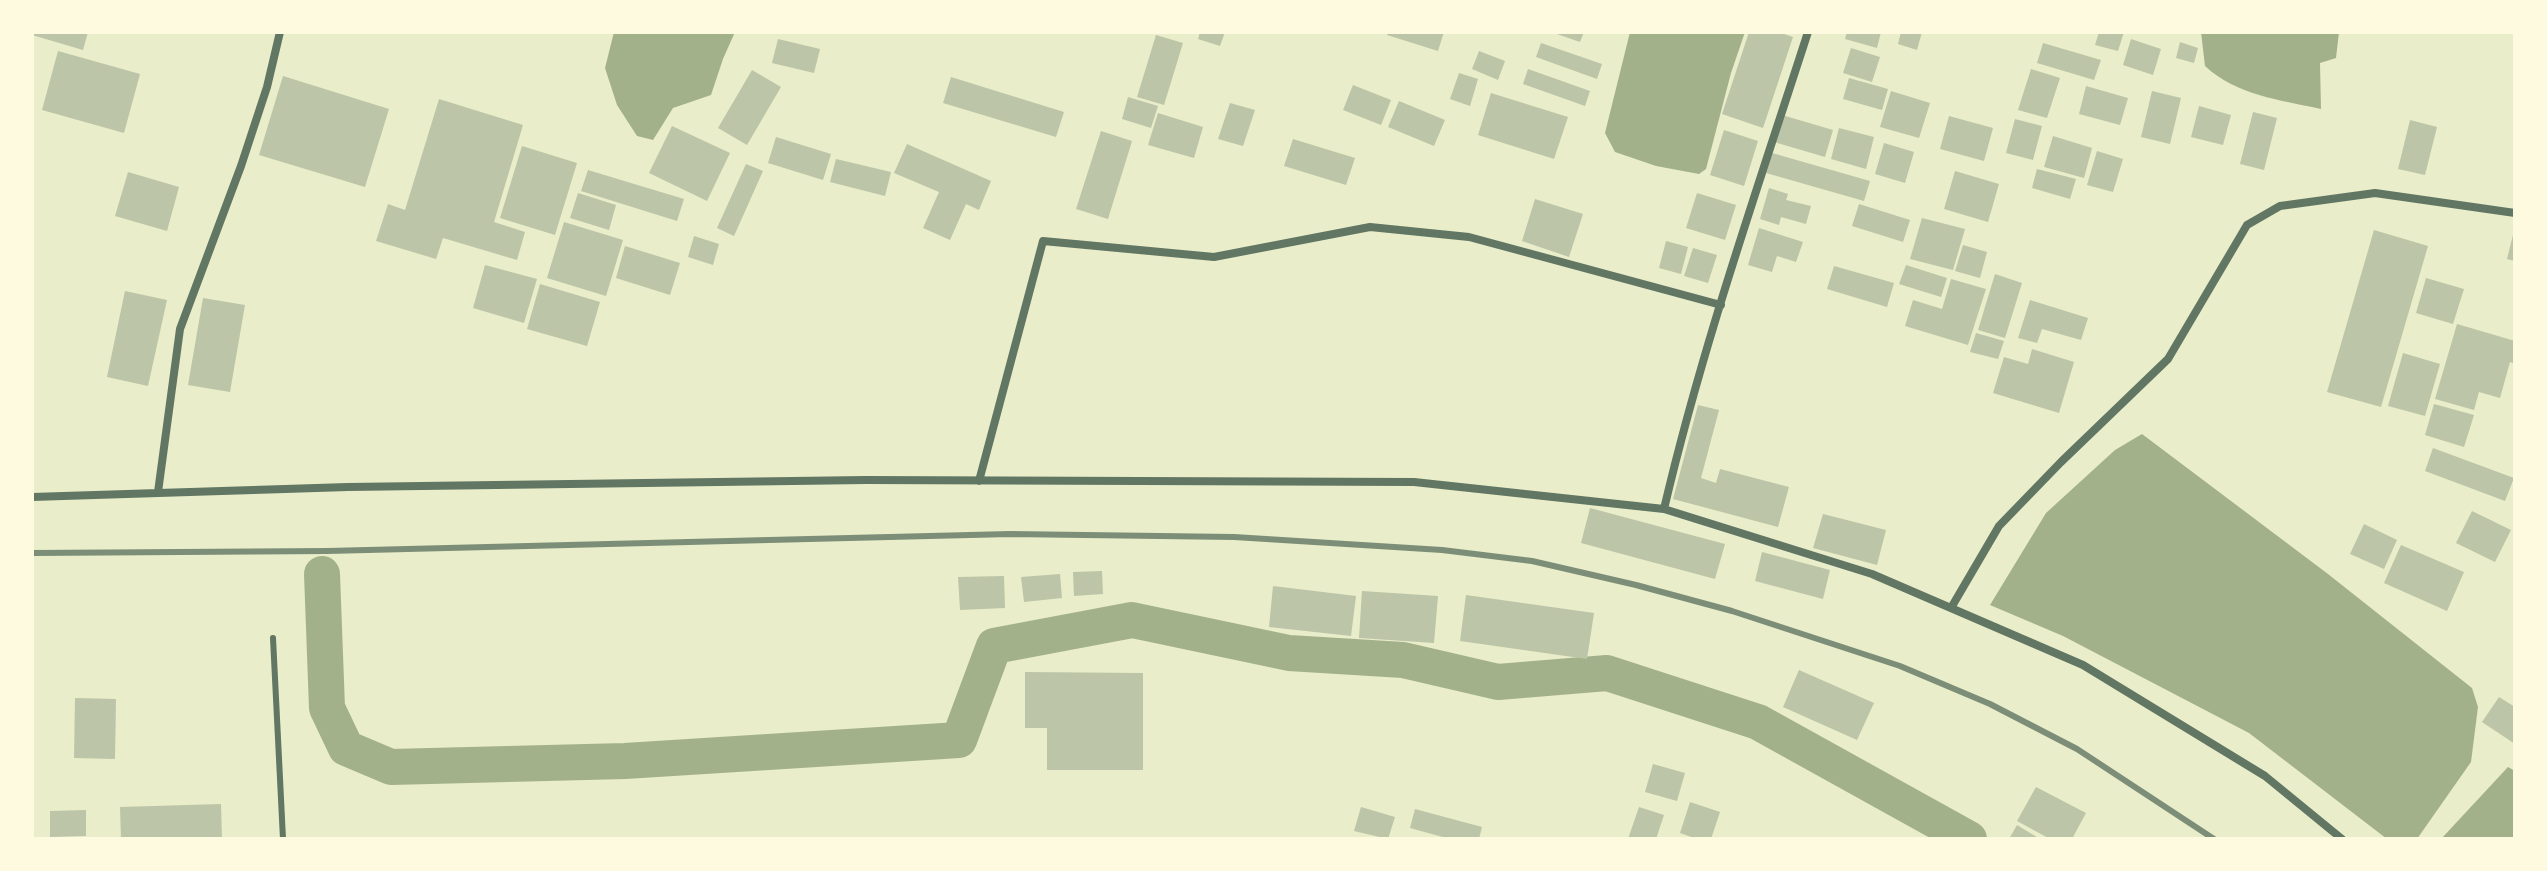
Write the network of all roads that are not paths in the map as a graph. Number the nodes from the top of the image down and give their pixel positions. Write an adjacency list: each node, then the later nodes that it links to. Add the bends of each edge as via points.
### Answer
1 (280, 32): 6 (street, via 241,166 180,329)
2 (1808, 32): 4 (street)
3 (2515, 213): 9 (street, via 2375,193 2280,206 2247,225 2168,359 1999,526)
4 (1721, 305): 5 (street, via 1469,237 1370,227 1214,257 1043,241); 8 (street)
5 (979, 481): 6 (street); 8 (street, via 1414,482)
6 (158, 492): 7 (street)
7 (32, 497)
8 (1664, 509): 9 (street, via 1872,574)
9 (1951, 608): 12 (street, via 2083,665 2265,776)
10 (273, 638): 11 (lane)
11 (283, 839)
12 (2342, 839)

